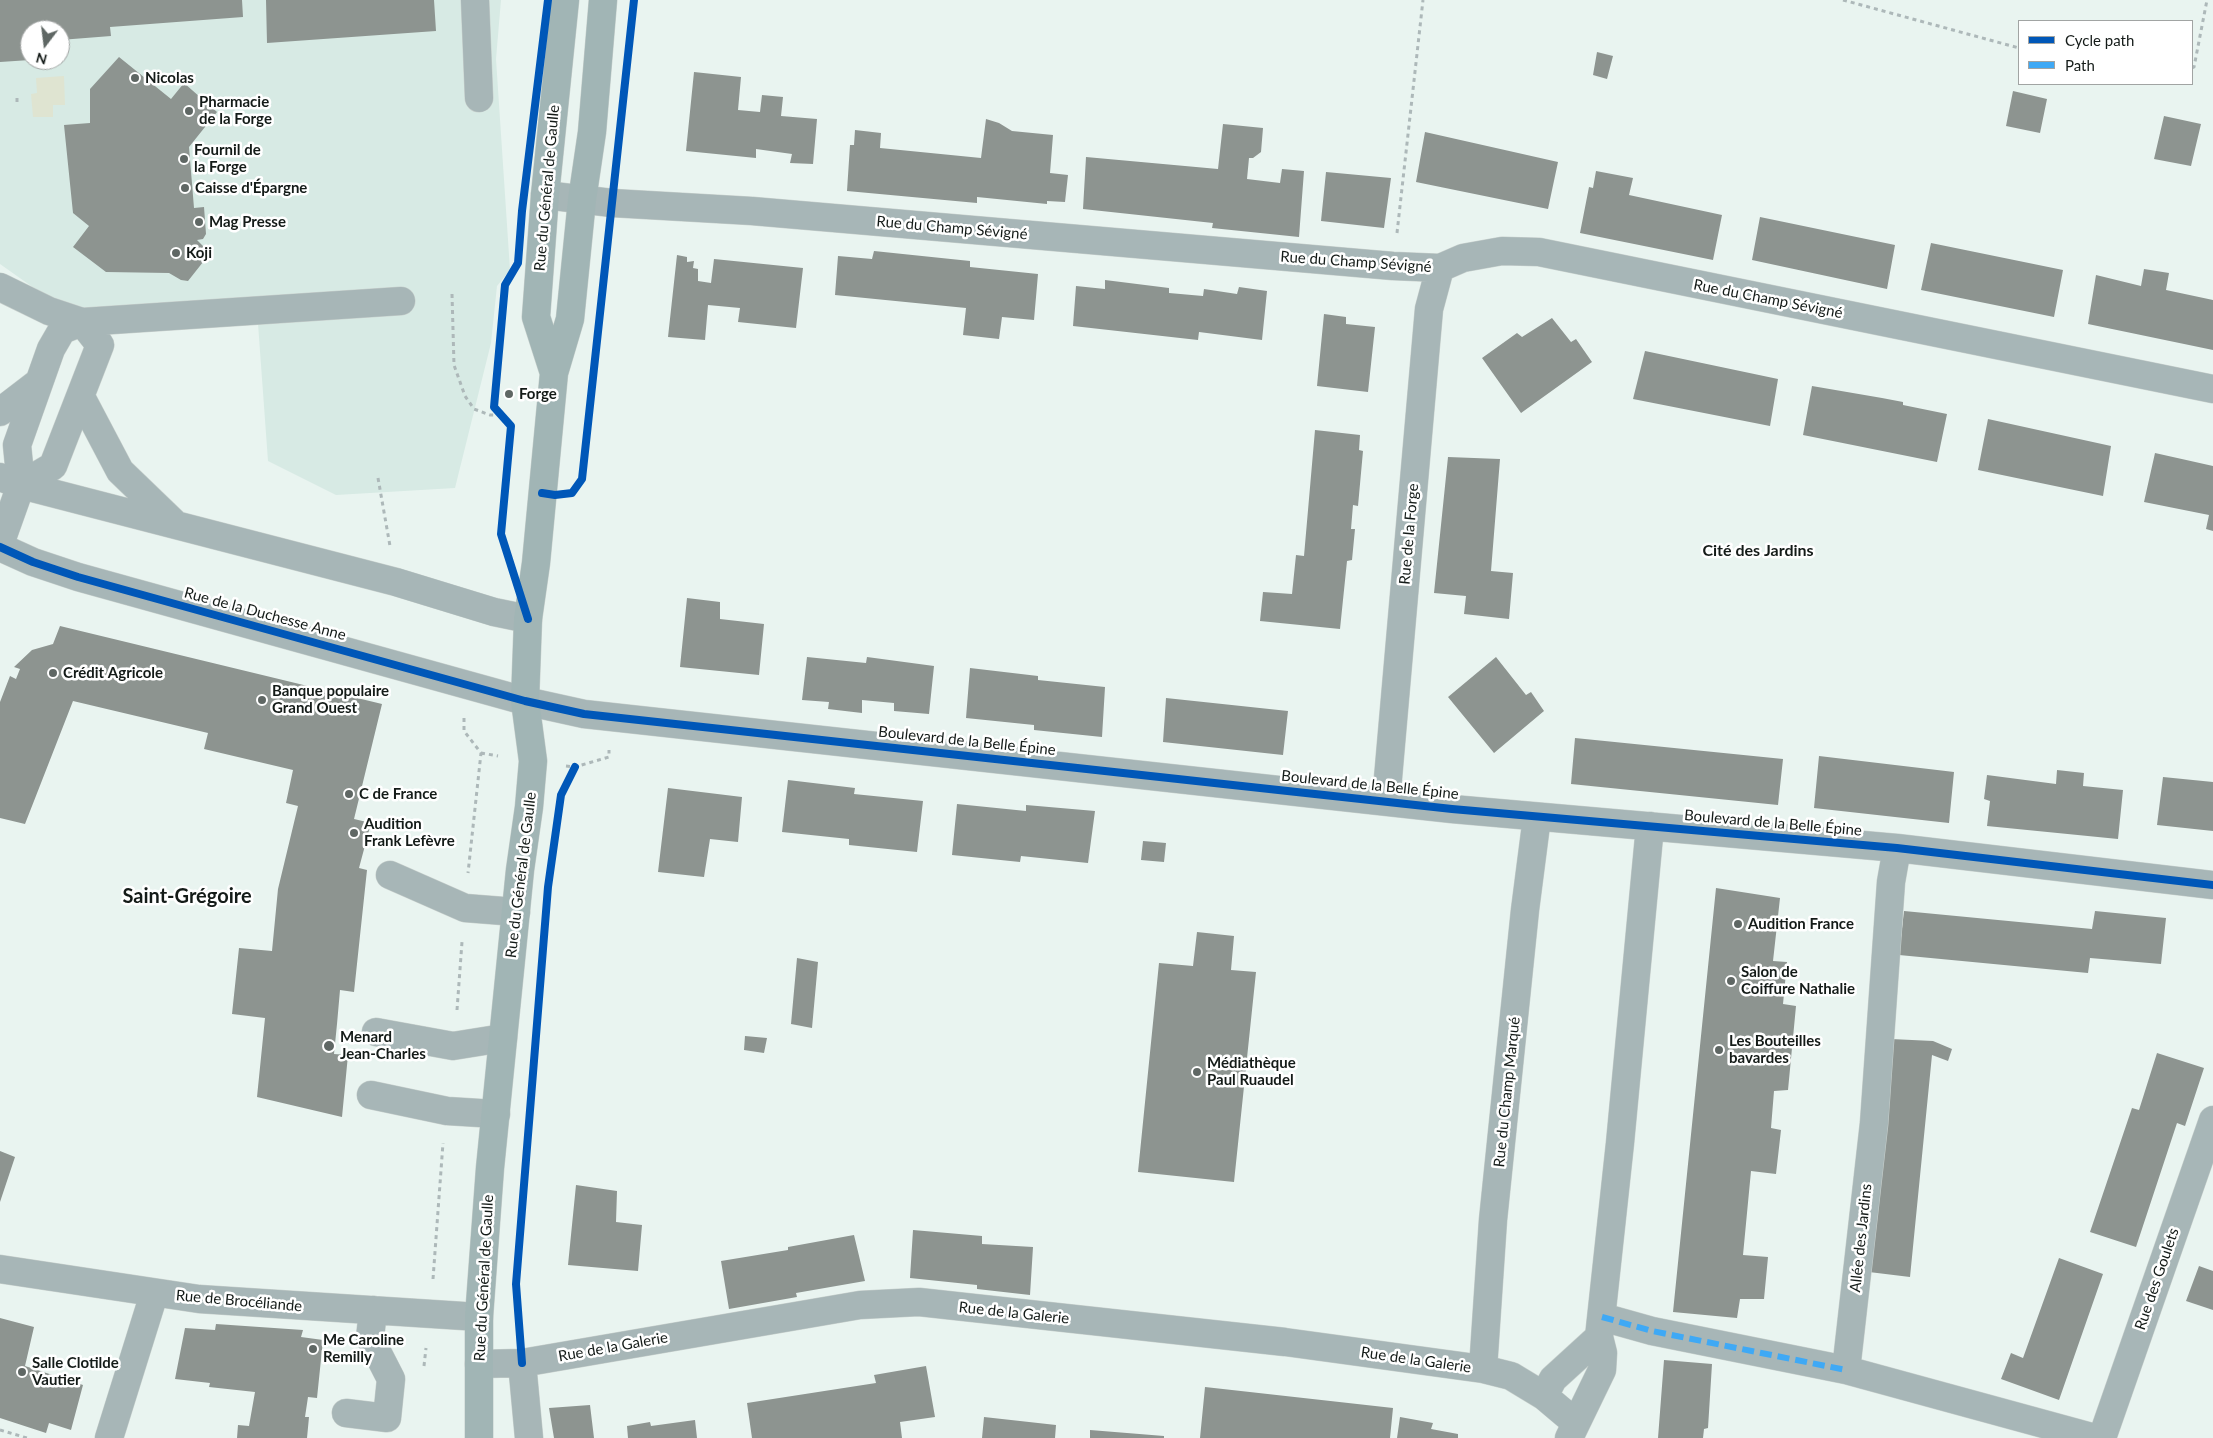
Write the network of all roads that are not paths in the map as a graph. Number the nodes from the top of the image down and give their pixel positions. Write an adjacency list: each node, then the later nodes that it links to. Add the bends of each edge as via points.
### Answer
1 (475, 0): 4 (street)
2 (565, 0): 5 (main road, Rue du Général de Gaulle)
3 (602, 0): 6 (main road, Rue du Général de Gaulle, via 592,132)
4 (479, 98)
5 (544, 195): 6 (street, Rue du Champ Sévigné); 11 (main road, Rue du Général de Gaulle, via 536,318)
6 (582, 200): 7 (street, Rue du Champ Sévigné); 11 (main road, Rue du Général de Gaulle, via 570,319)
7 (1440, 268): 13 (street, Rue du Champ Sévigné, via 1463,258 1502,251 1539,252); 21 (street, Rue de la Forge, via 1429,308)
8 (0, 287): 10 (street, via 49,311)
9 (401, 301): 10 (street)
10 (82, 322): 12 (street, via 62,330); 14 (street, via 100,346)
11 (554, 373): 19 (main road, Rue du Général de Gaulle)
12 (39, 382): 15 (street); 16 (street, via 18,445)
13 (2213, 389)
14 (81, 398): 16 (street, via 54,466); 17 (street, via 120,471)
15 (0, 412)
16 (11, 481): 17 (street); 18 (street)
17 (175, 524): 19 (street)
18 (0, 545): 20 (street, Rue de la Duchesse Anne, via 33,562 78,577)
19 (528, 619): 20 (main road, Rue du Général de Gaulle)
20 (525, 701): 21 (street, Boulevard de la Belle Épine, via 584,714); 27 (main road, Rue du Général de Gaulle, via 533,762)
21 (1386, 801): 22 (street, Boulevard de la Belle Épine)
22 (1537, 817): 23 (street, Boulevard de la Belle Épine); 39 (street, Rue du Champ Marqué, via 1493,1220)
23 (1650, 826): 24 (street, Boulevard de la Belle Épine); 37 (street)
24 (1897, 848): 26 (street, Boulevard de la Belle Épine); 40 (street, Allée des Jardins, via 1891,882 1874,1123)
25 (390, 875): 27 (street, via 465,908)
26 (2213, 885)
27 (516, 912): 29 (main road, Rue du Général de Gaulle)
28 (376, 1032): 29 (street, via 454,1046)
29 (503, 1038): 31 (main road, Rue du Général de Gaulle)
30 (371, 1095): 31 (street, via 447,1111)
31 (496, 1114): 36 (main road, Rue du Général de Gaulle)
32 (2213, 1120): 50 (street, Rue des Goulets)
33 (0, 1270): 34 (street, Rue de Brocéliande)
34 (154, 1294): 35 (street, Rue de Brocéliande); 45 (street)
35 (372, 1310): 36 (street, Rue de Brocéliande); 43 (street, via 370,1338 391,1379 388,1418)
36 (479, 1318): 41 (main road, Rue du Général de Gaulle)
37 (1600, 1327): 40 (street, via 1652,1330); 42 (street, via 1553,1379); 44 (street, via 1602,1370)
38 (522, 1363): 39 (street, Rue de la Galerie, via 860,1305 919,1302 1285,1342); 41 (street, Rue de la Galerie); 48 (street)
39 (1482, 1369): 42 (street, Rue de la Galerie, via 1511,1376)
40 (1846, 1370): 49 (street)
41 (479, 1371): 46 (main road, Rue du Général de Gaulle); 47 (main road, Rue du Général de Gaulle)
42 (1544, 1396): 44 (street)
43 (346, 1413)
44 (1572, 1430)
45 (109, 1438)
46 (466, 1438)
47 (479, 1438)
48 (530, 1438)
49 (2095, 1438)
50 (2102, 1438)

